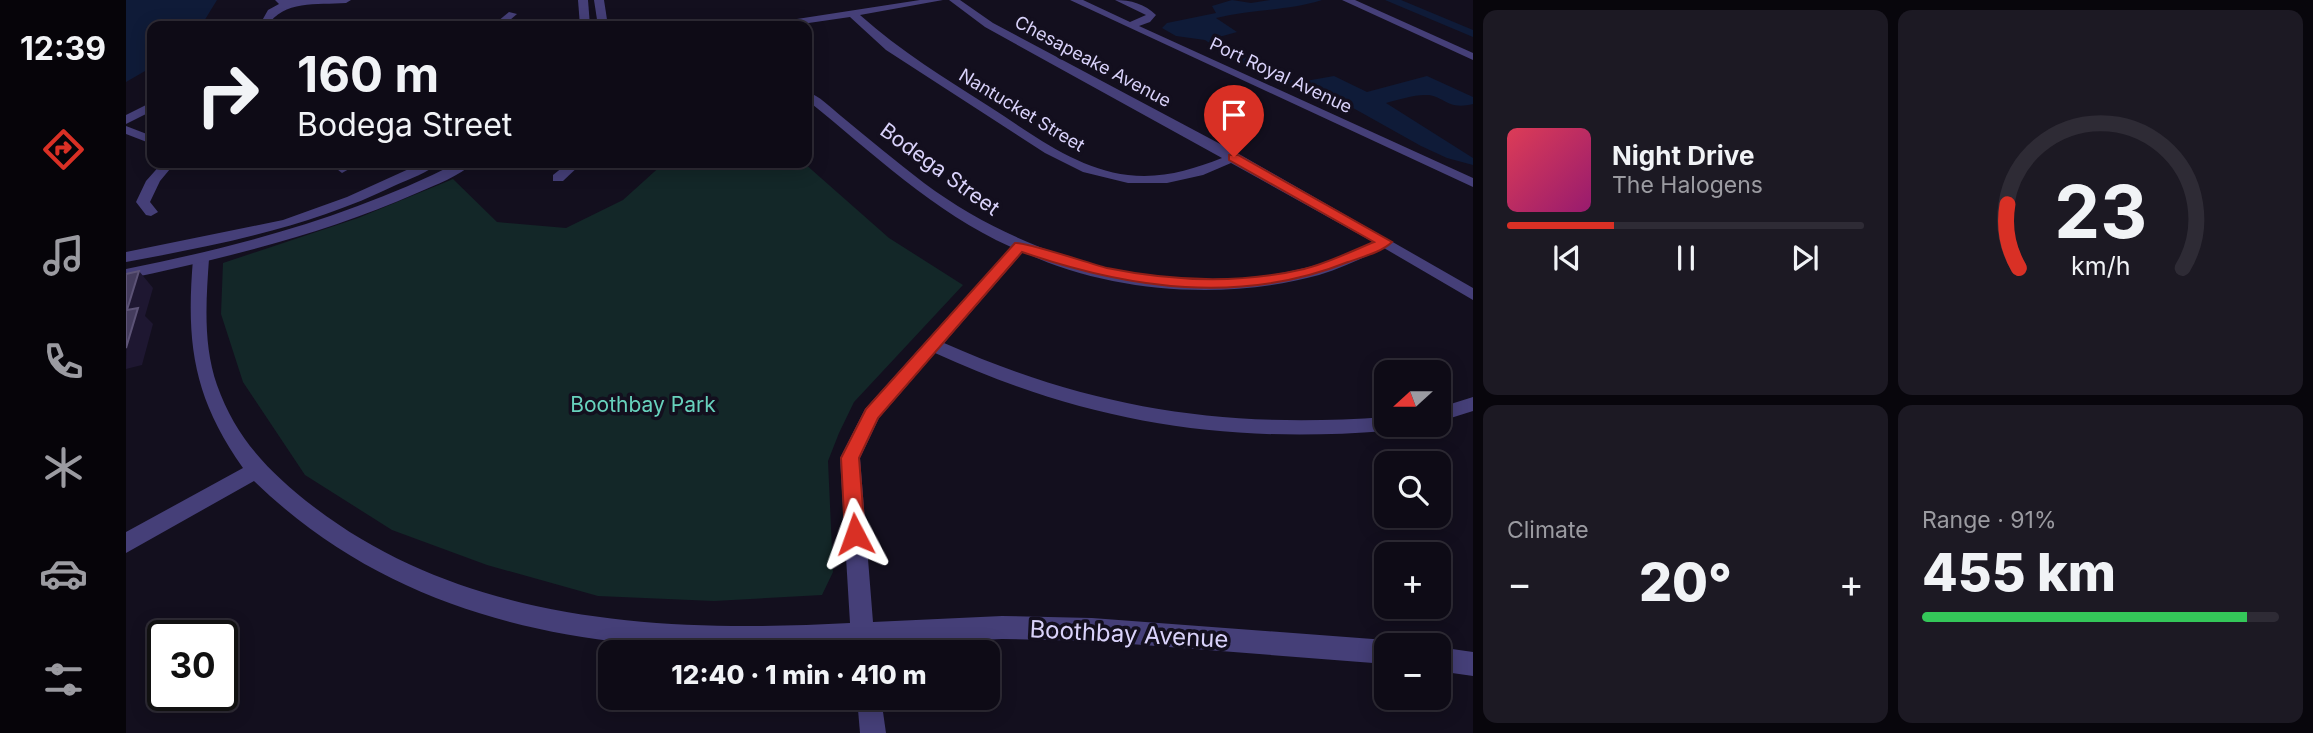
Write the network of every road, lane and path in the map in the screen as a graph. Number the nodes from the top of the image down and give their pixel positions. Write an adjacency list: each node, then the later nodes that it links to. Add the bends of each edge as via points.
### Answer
1 (346, 0): 9 (street)
2 (583, 0): 14 (street)
3 (599, 0): 15 (street)
4 (939, 0): 10 (street)
5 (954, 0): 24 (street, Chesapeake Avenue, via 989,25)
6 (1075, 0): 17 (street, Port Royal Avenue)
7 (1121, 0): 17 (street, via 1151,15)
8 (1347, 0): 18 (street)
9 (283, 2): 12 (street)
10 (852, 13): 16 (street); 24 (street, Nantucket Street, via 890,48 1049,150 1088,169 1128,179 1167,179)
11 (512, 14): 13 (street)
12 (265, 21)
13 (503, 21)
14 (585, 21)
15 (602, 21)
16 (802, 21)
17 (1130, 25): 30 (street, Port Royal Avenue)
18 (1473, 57)
19 (812, 99): 34 (street, Bodega Street, via 955,212)
20 (147, 109): 21 (street)
21 (126, 120)
22 (126, 130): 23 (street)
23 (147, 138)
24 (1234, 157): 33 (street, Chesapeake Avenue)
25 (163, 168): 32 (street, via 143,202)
26 (421, 168): 31 (street)
27 (457, 168): 36 (street, via 337,220)
28 (570, 168): 29 (street)
29 (558, 178)
30 (1473, 183)
31 (376, 189): 35 (street, via 311,215); 36 (street, via 360,203 235,242)
32 (151, 212)
33 (1385, 242): 34 (street, Bodega Street, via 1308,273 1196,284 1110,273); 39 (street, Chesapeake Avenue)
34 (1020, 246): 40 (street)
35 (126, 257)
36 (201, 259): 37 (street, via 179,255); 38 (street); 44 (street, Boothbay Avenue, via 197,319 207,382)
37 (126, 265)
38 (126, 274)
39 (1473, 295)
40 (933, 345): 43 (street, via 1023,383 1177,420 1306,429); 47 (street, via 872,414 850,458)
41 (1473, 404): 42 (street)
42 (1451, 411)
43 (1374, 425)
44 (256, 470): 45 (street); 46 (street, Boothbay Avenue, via 344,542 407,575 466,598 569,624 668,637)
45 (126, 543)
46 (763, 640)
47 (862, 640)
48 (876, 640): 49 (street, Boothbay Avenue, via 927,629 1049,628)
49 (1374, 651)
50 (1451, 661): 51 (street)
51 (1473, 664)
52 (870, 710): 53 (street)
53 (873, 733)

